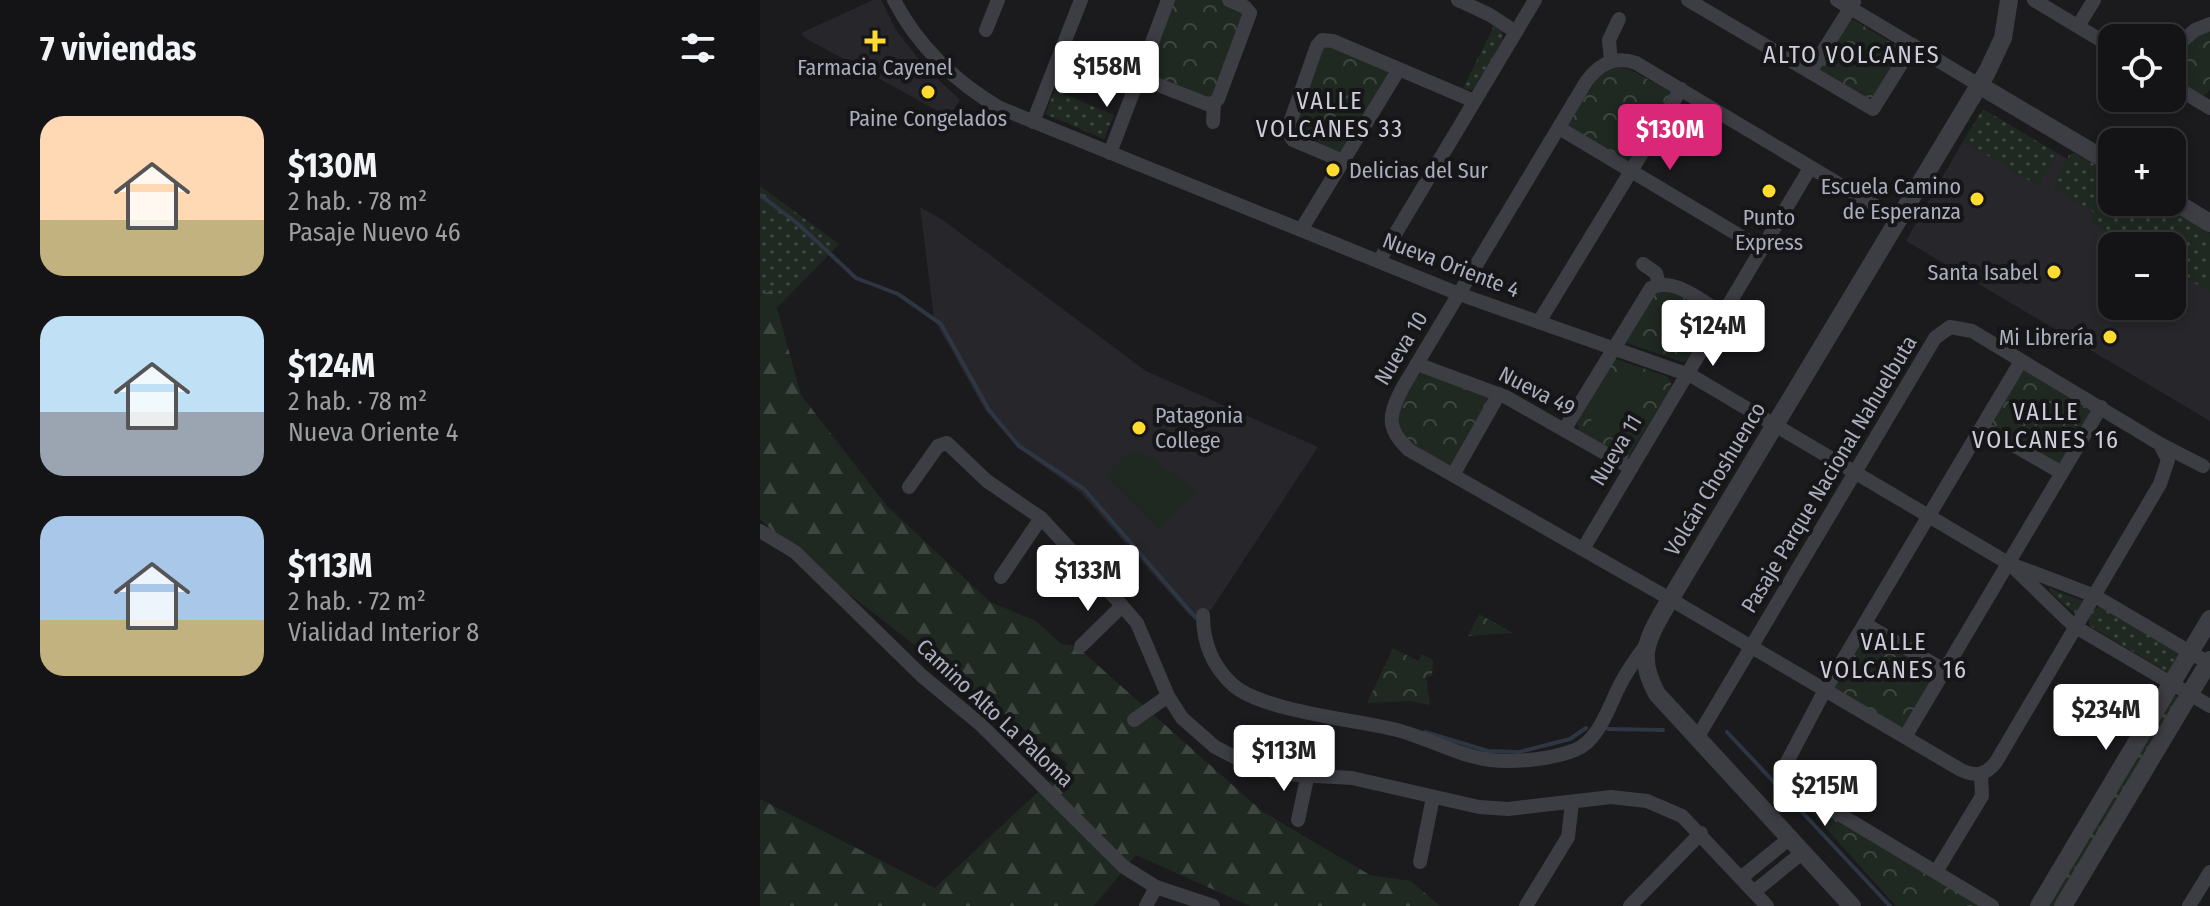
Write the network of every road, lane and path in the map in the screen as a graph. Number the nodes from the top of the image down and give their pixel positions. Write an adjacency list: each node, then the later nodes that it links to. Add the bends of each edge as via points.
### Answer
1 (894, 0): 31 (street, Nueva Oriente 4, via 922,41 962,83)
2 (998, 0): 16 (street)
3 (1081, 0): 31 (street)
4 (1168, 0): 24 (street)
5 (1229, 0): 29 (street, via 1250,13)
6 (1458, 0): 17 (street)
7 (1535, 0): 17 (street)
8 (1688, 0): 23 (street)
9 (2009, 0): 25 (street, Volcán Choshuenco, via 2003,38)
10 (2034, 0): 15 (street)
11 (2094, 0): 15 (street)
12 (1847, 2): 20 (street); 23 (street)
13 (1619, 19): 21 (street, via 1609,40)
14 (2210, 24): 19 (street)
15 (2078, 26): 18 (street)
16 (986, 30)
17 (1516, 32): 28 (street)
18 (2098, 38)
19 (2186, 38)
20 (1913, 45): 23 (street, via 1873,109); 25 (street)
21 (1611, 61): 26 (street, via 1636,63); 33 (street, Nueva 10, via 1593,72)
22 (1399, 69): 28 (street); 36 (street); 36 (street, via 1333,41 1318,44 1288,134)
23 (1810, 72)
24 (1138, 77): 29 (street); 34 (street)
25 (1979, 85): 35 (street); 40 (street, Volcán Choshuenco)
26 (1681, 89): 37 (street); 38 (street)
27 (2186, 92): 30 (street)
28 (1474, 101): 44 (street)
29 (1214, 103): 32 (street)
30 (2208, 103)
31 (1033, 122): 34 (street, Nueva Oriente 4)
32 (1213, 122)
33 (1559, 128): 38 (street); 47 (street, Nueva 10)
34 (1110, 153): 42 (street, Nueva Oriente 4)
35 (2098, 156)
36 (1343, 161): 42 (street)
37 (1810, 168): 40 (street); 43 (street, Nueva 11)
38 (1632, 171): 43 (street); 49 (street)
39 (2186, 208): 41 (street)
40 (1899, 220): 56 (street, Volcán Choshuenco)
41 (2210, 223)
42 (1301, 230): 44 (street, Nueva Oriente 4)
43 (1762, 249): 48 (street, Nueva 11)
44 (1379, 261): 47 (street, Nueva Oriente 4)
45 (1643, 264): 46 (street, via 1656,273)
46 (1659, 284): 48 (street, via 1675,286); 50 (street, via 1646,292)
47 (1459, 294): 49 (street, Nueva Oriente 4); 52 (street, Nueva 10)
48 (1723, 314): 53 (street, Nueva 11)
49 (1539, 322): 50 (street, Nueva Oriente 4)
50 (1613, 348): 53 (street, Nueva Oriente 4); 58 (street)
51 (2021, 361): 55 (street); 57 (street); 62 (street, Pasaje Parque Nacional Nahuelbuta, via 1972,331 1950,327 1935,338)
52 (1417, 364): 54 (street, Nueva 49); 64 (street, Nueva 10, via 1393,407 1392,428 1409,450)
53 (1687, 375): 56 (street, Nueva Oriente 4); 61 (street, Nueva 11)
54 (1499, 394): 58 (street, Nueva 49); 64 (street)
55 (2101, 407): 59 (street); 63 (street)
56 (1776, 426): 62 (street, Nueva Oriente 4); 73 (street, Volcán Choshuenco)
57 (1982, 427): 63 (street); 66 (street)
58 (1564, 430): 61 (street, Nueva 49)
59 (2160, 444): 60 (street); 72 (street, via 2167,455 2166,472)
60 (2203, 466)
61 (1631, 468): 69 (street, Nueva 11)
62 (1855, 472): 66 (street, Nueva Oriente 4); 81 (street, Pasaje Parque Nacional Nahuelbuta)
63 (2062, 473): 70 (street)
64 (1453, 475): 69 (street, Nueva 10)
65 (909, 487): 67 (street, via 938,446 947,443 987,481)
66 (1929, 516): 70 (street, Nueva Oriente 4); 77 (street)
67 (1041, 518): 71 (street); 74 (street)
68 (760, 531): 104 (street, Camino Alto La Paloma, via 795,552 1124,867)
69 (1583, 549): 73 (street, Nueva 10)
70 (2008, 563): 72 (street); 78 (street); 84 (street)
71 (1001, 577)
72 (2095, 596): 78 (street); 82 (street)
73 (1670, 599): 79 (street, Volcán Choshuenco); 81 (street, Nueva 10)
74 (1122, 606): 80 (street); 88 (street, via 1137,623)
75 (1203, 615): 79 (street, via 1208,654 1233,686 1249,694 1397,730 1487,759 1516,762 1576,750 1586,742)
76 (2210, 619): 82 (street)
77 (1865, 624): 84 (street); 86 (street)
78 (2077, 627): 85 (street); 94 (street, via 1996,762)
79 (1646, 645): 92 (street, via 1652,685)
80 (1081, 646)
81 (1752, 647): 86 (street, Nueva 10); 92 (street, Pasaje Parque Nacional Nahuelbuta)
82 (2190, 652): 83 (street); 85 (street)
83 (2209, 662): 87 (street)
84 (1944, 670): 91 (street)
85 (2171, 683): 87 (street); 114 (street)
86 (1825, 690): 91 (street, Nueva 10); 101 (street, via 1789,755 1790,773 1816,800)
87 (2189, 694): 89 (street); 115 (street)
88 (1168, 696): 90 (street); 93 (street, via 1182,718 1223,752 1266,770)
89 (2210, 706)
90 (1134, 720)
91 (1905, 737): 94 (street, Nueva 10, via 1961,770)
92 (1697, 738): 99 (street)
93 (1308, 774): 95 (street, via 1352,778); 97 (street)
94 (1981, 774): 101 (street, via 1982,796)
95 (1433, 797): 96 (street, via 1493,809); 100 (street)
96 (1572, 803): 98 (street, via 1624,796 1647,801 1682,816); 109 (street, via 1568,837)
97 (1298, 820)
98 (1701, 833): 103 (street); 110 (street)
99 (1796, 845): 103 (street); 106 (street); 112 (street)
100 (1420, 862)
101 (1936, 872): 113 (street)
102 (2210, 872): 105 (street)
103 (1742, 877): 106 (street)
104 (1156, 887): 107 (street); 108 (street, Camino Alto La Paloma)
105 (2206, 888): 116 (street)
106 (1755, 891): 111 (street)
107 (1146, 906)
108 (1213, 906)
109 (1526, 906)
110 (1630, 906)
111 (1767, 906)
112 (1852, 906)
113 (1992, 906)
114 (2039, 906)
115 (2063, 906)
116 (2189, 906)

